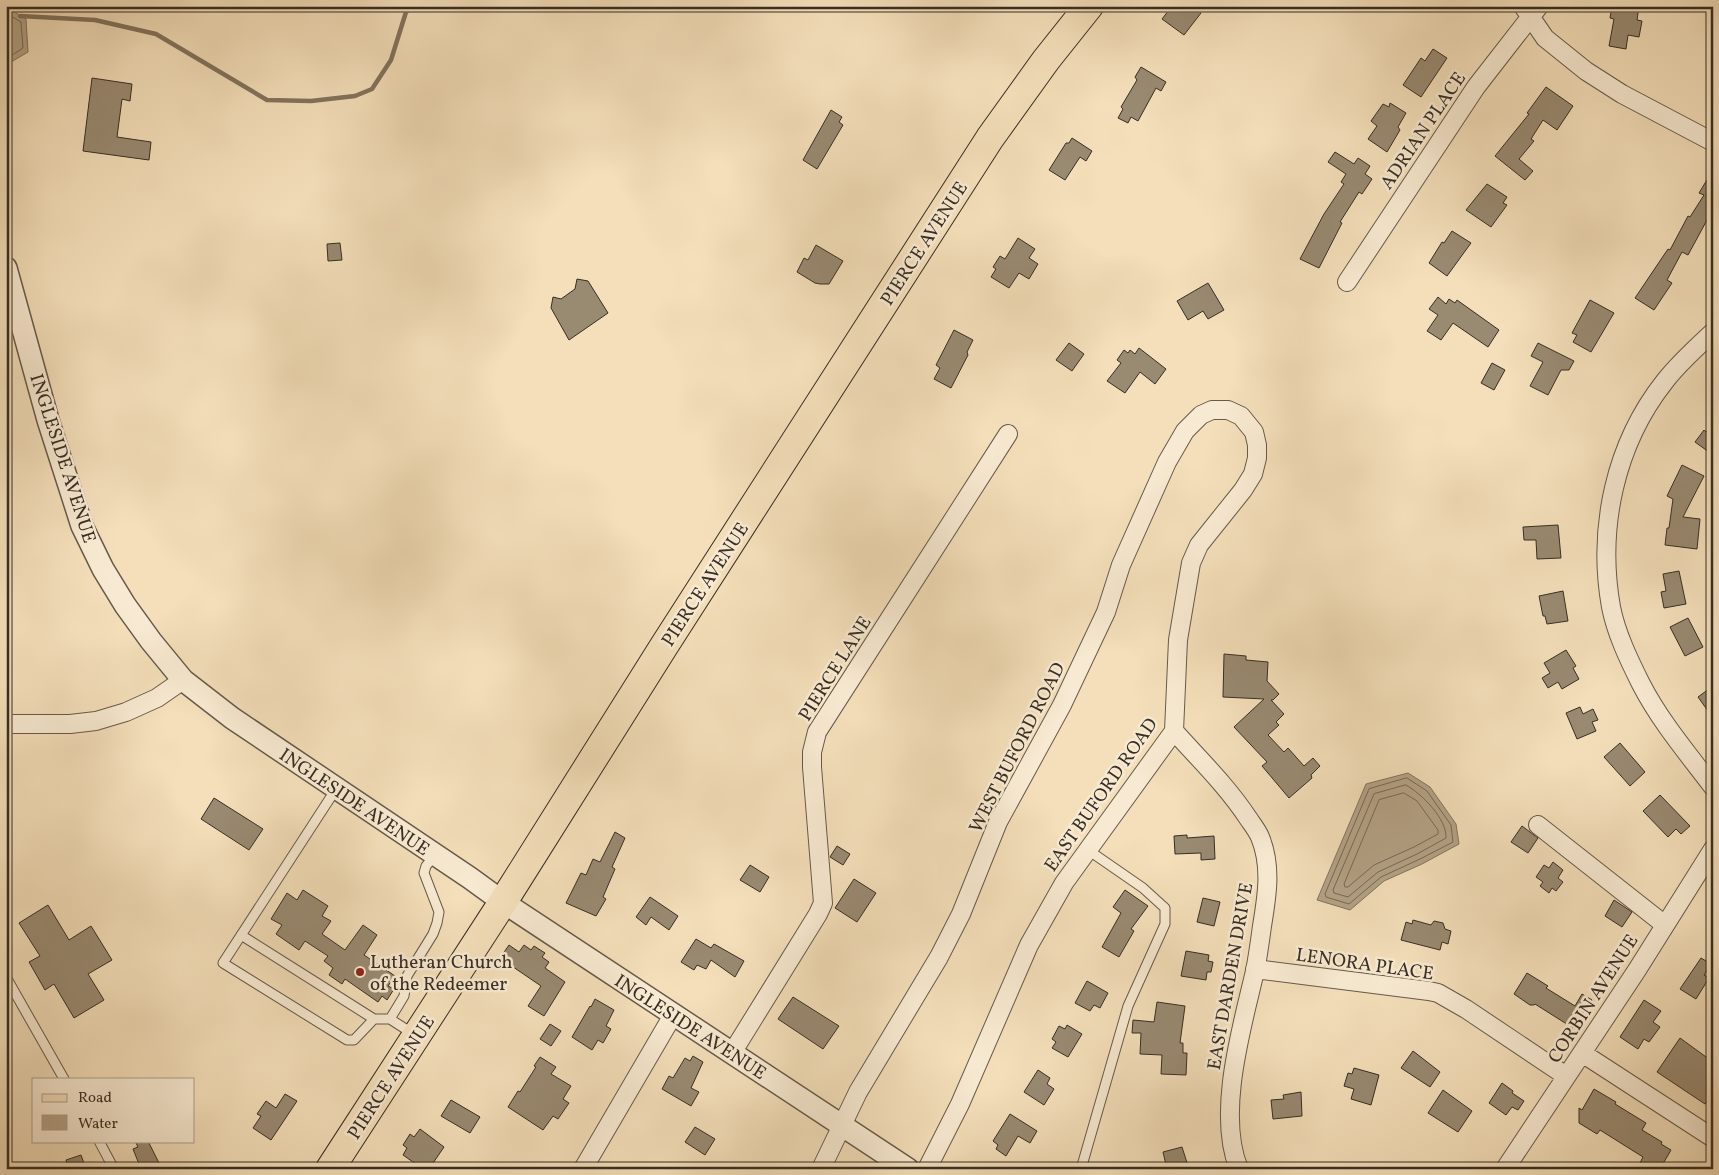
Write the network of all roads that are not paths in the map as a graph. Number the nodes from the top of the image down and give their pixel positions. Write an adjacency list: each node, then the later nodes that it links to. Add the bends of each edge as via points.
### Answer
1 (1089, 6): 18 (main road, PIERCE AVENUE, via 990,138)
2 (1531, 10): 3 (street, via 1545,38 1586,72); 5 (street, ADRIAN PLACE, via 1476,86)
3 (1713, 142)
4 (6, 268): 9 (street, INGLESIDE AVENUE, via 48,420 82,526 124,605)
5 (1347, 282)
6 (1713, 332): 12 (street, via 1679,364 1638,421 1611,498 1606,549 1612,608 1623,645 1648,698)
7 (1206, 413): 11 (street, EAST BUFORD ROAD, via 1228,410 1242,416 1254,432 1257,458 1253,474 1243,490 1199,545 1191,563 1178,640); 31 (street, WEST BUFORD ROAD, via 1185,431 1167,462 1121,565 1106,612 1062,705 998,822 961,914)
8 (1008, 434): 27 (street, PIERCE LANE, via 817,732 812,767 823,902)
9 (182, 680): 10 (street, via 157,698 126,712 96,720 70,724); 13 (street, INGLESIDE AVENUE)
10 (6, 724)
11 (1174, 731): 16 (street, EAST BUFORD ROAD); 21 (street, EAST DARDEN DRIVE, via 1240,805 1259,836 1266,859 1268,886)
12 (1713, 787)
13 (337, 789): 17 (street, INGLESIDE AVENUE); 20 (lane)
14 (1538, 825): 19 (street)
15 (1713, 849): 19 (street, CORBIN AVENUE)
16 (1088, 850): 39 (street, EAST BUFORD ROAD, via 1064,883 1029,945 960,1104); 40 (lane, via 1143,888 1165,908 1165,924 1128,1006)
17 (435, 855): 18 (street, INGLESIDE AVENUE); 24 (lane, via 424,873 439,912 434,934 407,976 404,996)
18 (503, 902): 23 (street, INGLESIDE AVENUE); 26 (main road, PIERCE AVENUE)
19 (1665, 925): 28 (street, CORBIN AVENUE)
20 (241, 935): 25 (lane); 25 (lane, via 223,963 346,1040 354,1040)
21 (1255, 969): 29 (street, LENORA PLACE, via 1438,993 1466,1008); 41 (street, EAST DARDEN DRIVE, via 1230,1101 1229,1119)
22 (6, 977): 30 (lane)
23 (673, 1015): 27 (street, INGLESIDE AVENUE); 36 (street)
24 (390, 1018): 25 (lane); 26 (lane)
25 (374, 1019)
26 (417, 1036): 35 (main road, PIERCE AVENUE)
27 (732, 1053): 31 (street, INGLESIDE AVENUE)
28 (1582, 1053): 29 (street, CORBIN AVENUE); 32 (street)
29 (1566, 1076): 42 (street, CORBIN AVENUE)
30 (63, 1078)
31 (841, 1125): 37 (street, WEST BUFORD ROAD); 38 (street, INGLESIDE AVENUE)
32 (1713, 1138)
33 (100, 1142): 34 (lane)
34 (114, 1169)
35 (330, 1169)
36 (584, 1169)
37 (821, 1169)
38 (908, 1169)
39 (927, 1169)
40 (1081, 1169)
41 (1238, 1169)
42 (1505, 1169)

